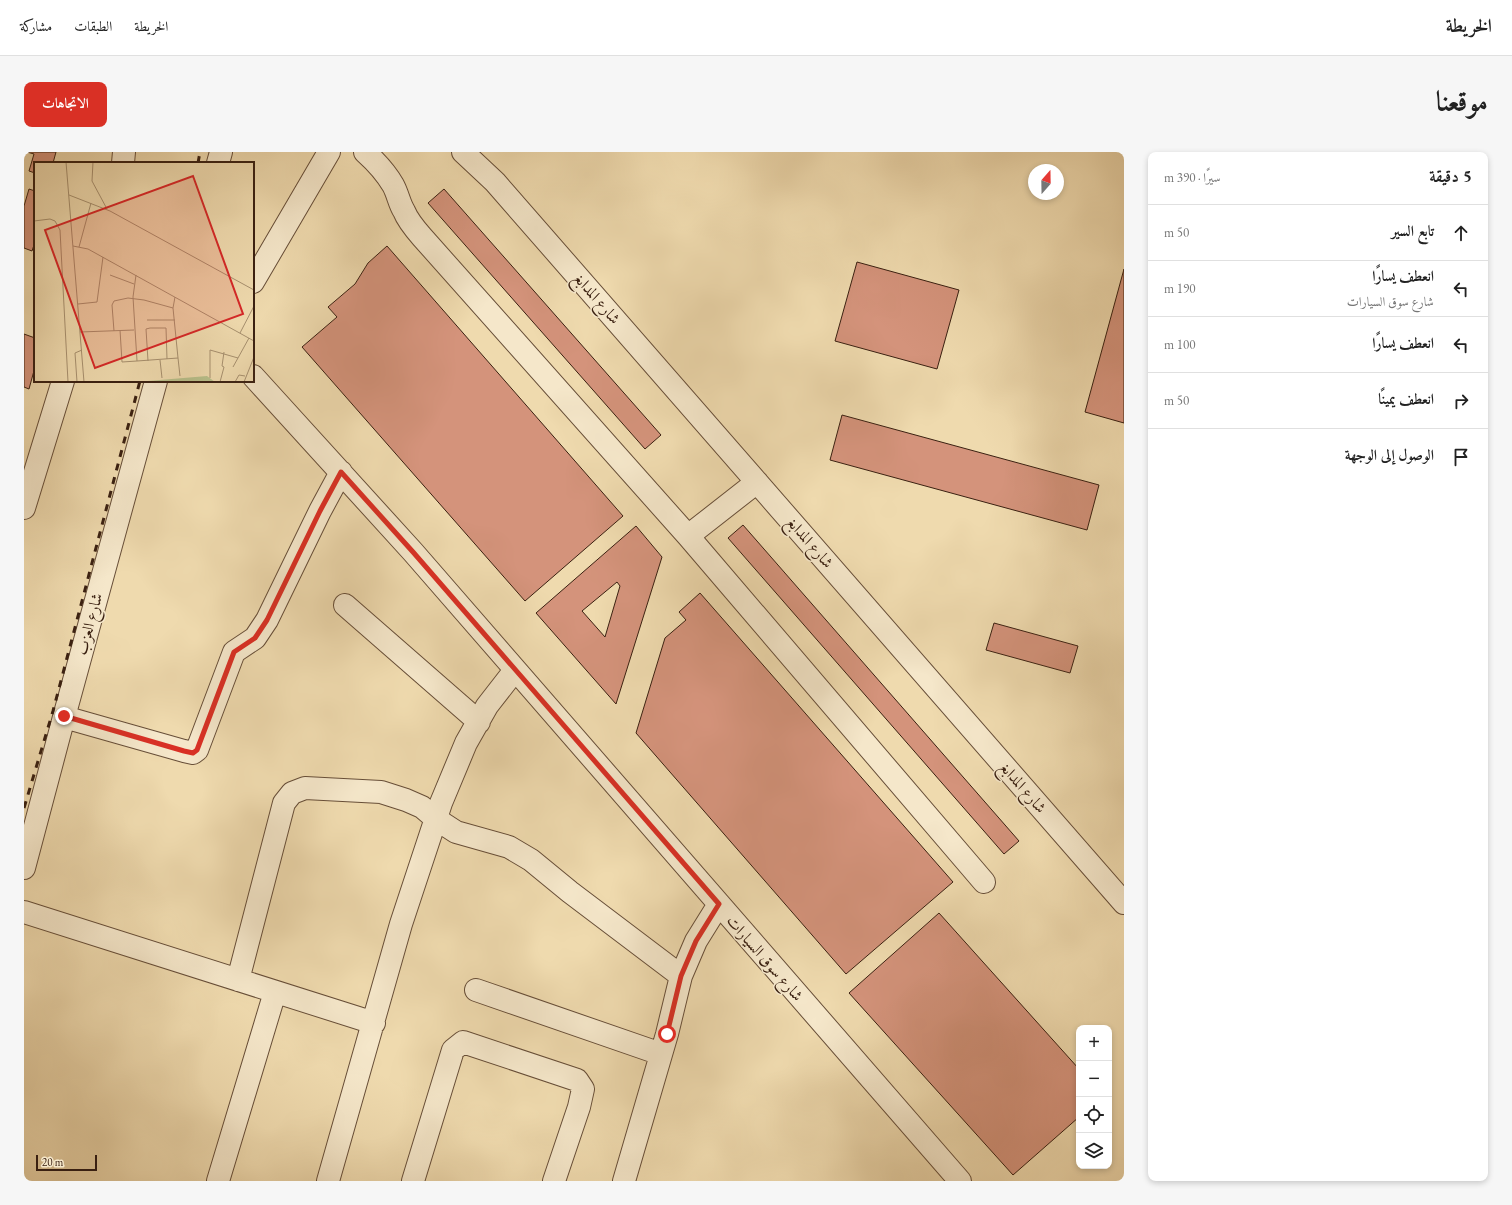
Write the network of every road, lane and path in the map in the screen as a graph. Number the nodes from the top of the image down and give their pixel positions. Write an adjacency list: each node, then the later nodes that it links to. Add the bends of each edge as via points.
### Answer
1 (124, 152): 7 (street)
2 (221, 152): 8 (street)
3 (329, 152): 10 (street)
4 (365, 152): 17 (street, via 392,183 403,211 422,237)
5 (463, 152): 9 (street, شارع المدابغ)
6 (481, 152): 9 (street, شارع المدابغ)
7 (123, 162)
8 (218, 162)
9 (495, 182): 15 (street, شارع المدابغ)
10 (254, 280)
11 (254, 377): 14 (street, شارع سوق السيارات)
12 (63, 382): 16 (street)
13 (156, 382): 20 (street, شارع العزب)
14 (341, 472): 19 (street, شارع سوق السيارات); 20 (street, via 267,620 255,638 234,652 197,750 193,753 184,751)
15 (757, 482): 17 (street); 25 (street, شارع المدابغ)
16 (24, 508)
17 (688, 536): 24 (street)
18 (345, 605): 21 (street)
19 (515, 670): 21 (street); 26 (street, شارع سوق السيارات)
20 (64, 716): 23 (street, شارع العزب)
21 (479, 722): 22 (street, via 466,743)
22 (436, 819): 28 (street, via 456,832 509,847 531,860); 29 (street, via 422,807 381,792 305,788 292,793 284,803); 32 (street, via 401,924)
23 (24, 868)
24 (984, 882)
25 (1124, 903)
26 (719, 904): 28 (street, via 696,941); 39 (street, شارع سوق السيارات)
27 (24, 912): 29 (street)
28 (681, 976): 33 (street)
29 (238, 980): 31 (street)
30 (476, 990): 33 (street)
31 (275, 992): 32 (street); 34 (street)
32 (374, 1023): 35 (street)
33 (661, 1054): 38 (street)
34 (218, 1181)
35 (328, 1181)
36 (413, 1181): 37 (street, via 453,1050 463,1042 576,1080 583,1089)
37 (554, 1181)
38 (624, 1181)
39 (960, 1181)

